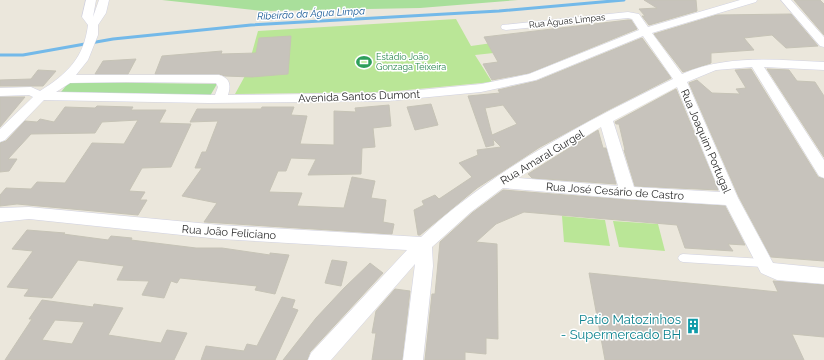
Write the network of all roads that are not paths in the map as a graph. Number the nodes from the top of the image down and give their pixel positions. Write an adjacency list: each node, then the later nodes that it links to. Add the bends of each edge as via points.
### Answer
1 (91, 0): 9 (street, via 88,17)
2 (104, 0): 9 (street, via 101,13)
3 (752, 0): 10 (street, Avenida Santos Dumont)
4 (786, 0): 6 (street)
5 (628, 15): 8 (street, Rua Águas Limpas); 10 (street, Rua Joaquim Portugal, via 635,16)
6 (806, 24): 7 (street); 11 (street)
7 (824, 25)
8 (506, 27)
9 (92, 30): 14 (street, via 82,60)
10 (646, 31): 15 (street, Rua Joaquim Portugal); 18 (street, Avenida Santos Dumont, via 532,77 481,88 388,97)
11 (824, 44)
12 (756, 64): 13 (street, Rua Amaral Gurgel); 15 (street, Rua Amaral Gurgel, via 714,67); 21 (street)
13 (824, 66)
14 (67, 79): 17 (street); 18 (street, via 219,79 224,86)
15 (680, 80): 19 (street, Rua Amaral Gurgel); 24 (street, Rua Joaquim Portugal)
16 (0, 92): 17 (street, Avenida Santos Dumont, via 31,91)
17 (41, 96): 18 (street, Avenida Santos Dumont); 20 (street)
18 (220, 99)
19 (606, 120): 22 (street, Rua Amaral Gurgel); 23 (street)
20 (0, 137)
21 (824, 172)
22 (500, 182): 23 (street, Rua José Cesário de Castro); 26 (street, Rua Amaral Gurgel, via 446,223)
23 (628, 194): 24 (street, Rua José Cesário de Castro)
24 (731, 199): 28 (street, Rua Joaquim Portugal)
25 (0, 215): 26 (street, Rua João Feliciano, via 29,213 220,232)
26 (424, 244): 30 (street, Rua Amaral Gurgel); 31 (street, via 423,279)
27 (683, 258): 28 (lane)
28 (770, 267): 29 (street)
29 (824, 276)
30 (318, 360)
31 (413, 360)

